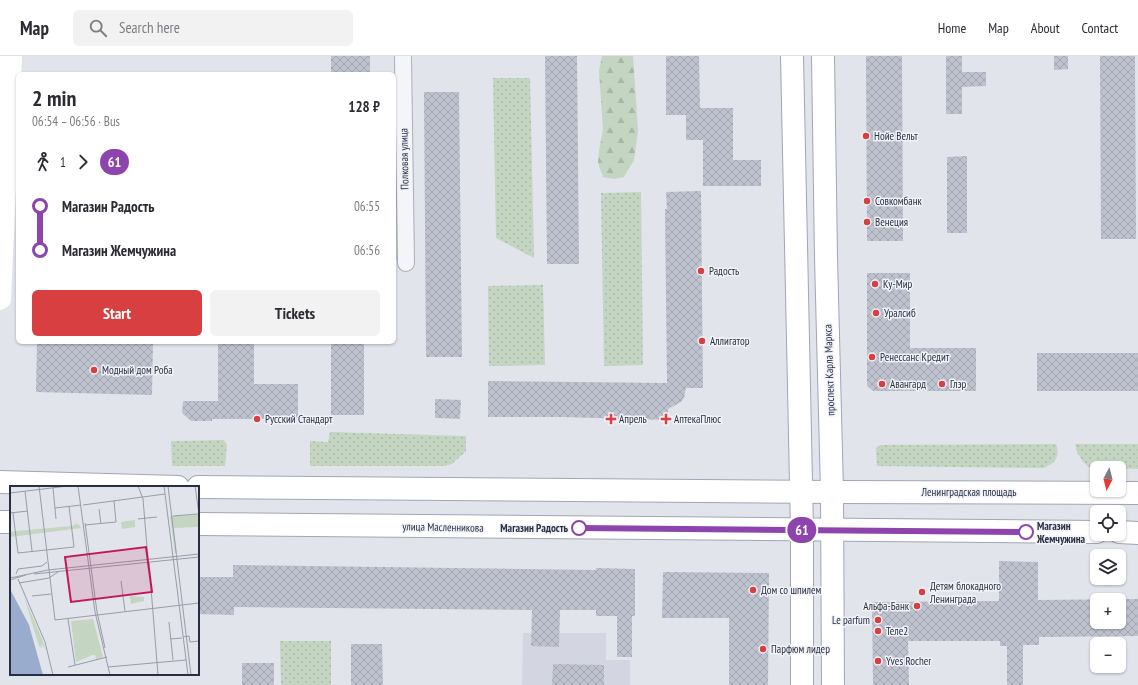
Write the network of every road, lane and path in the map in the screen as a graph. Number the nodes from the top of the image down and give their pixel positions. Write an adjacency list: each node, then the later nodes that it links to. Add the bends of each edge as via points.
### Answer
1 (11, 56): 6 (main road)
2 (403, 56): 5 (street, Полковая улица)
3 (792, 56): 10 (main road)
4 (823, 56): 11 (main road, проспект Карла Маркса)
5 (406, 263)
6 (0, 300)
7 (0, 482): 8 (main road)
8 (142, 486)
9 (199, 487): 10 (main road)
10 (801, 492): 11 (main road, Ленинградская площадь); 14 (main road)
11 (832, 492): 12 (main road, Ленинградская площадь); 15 (main road, проспект Карла Маркса)
12 (1138, 493)
13 (199, 524): 14 (main road, улица Масленникова)
14 (802, 530): 15 (main road, улица Масленникова); 19 (main road)
15 (832, 530): 16 (main road); 20 (main road, проспект Карла Маркса)
16 (1090, 532)
17 (1126, 532): 18 (main road)
18 (1138, 532)
19 (802, 685)
20 (833, 685)

